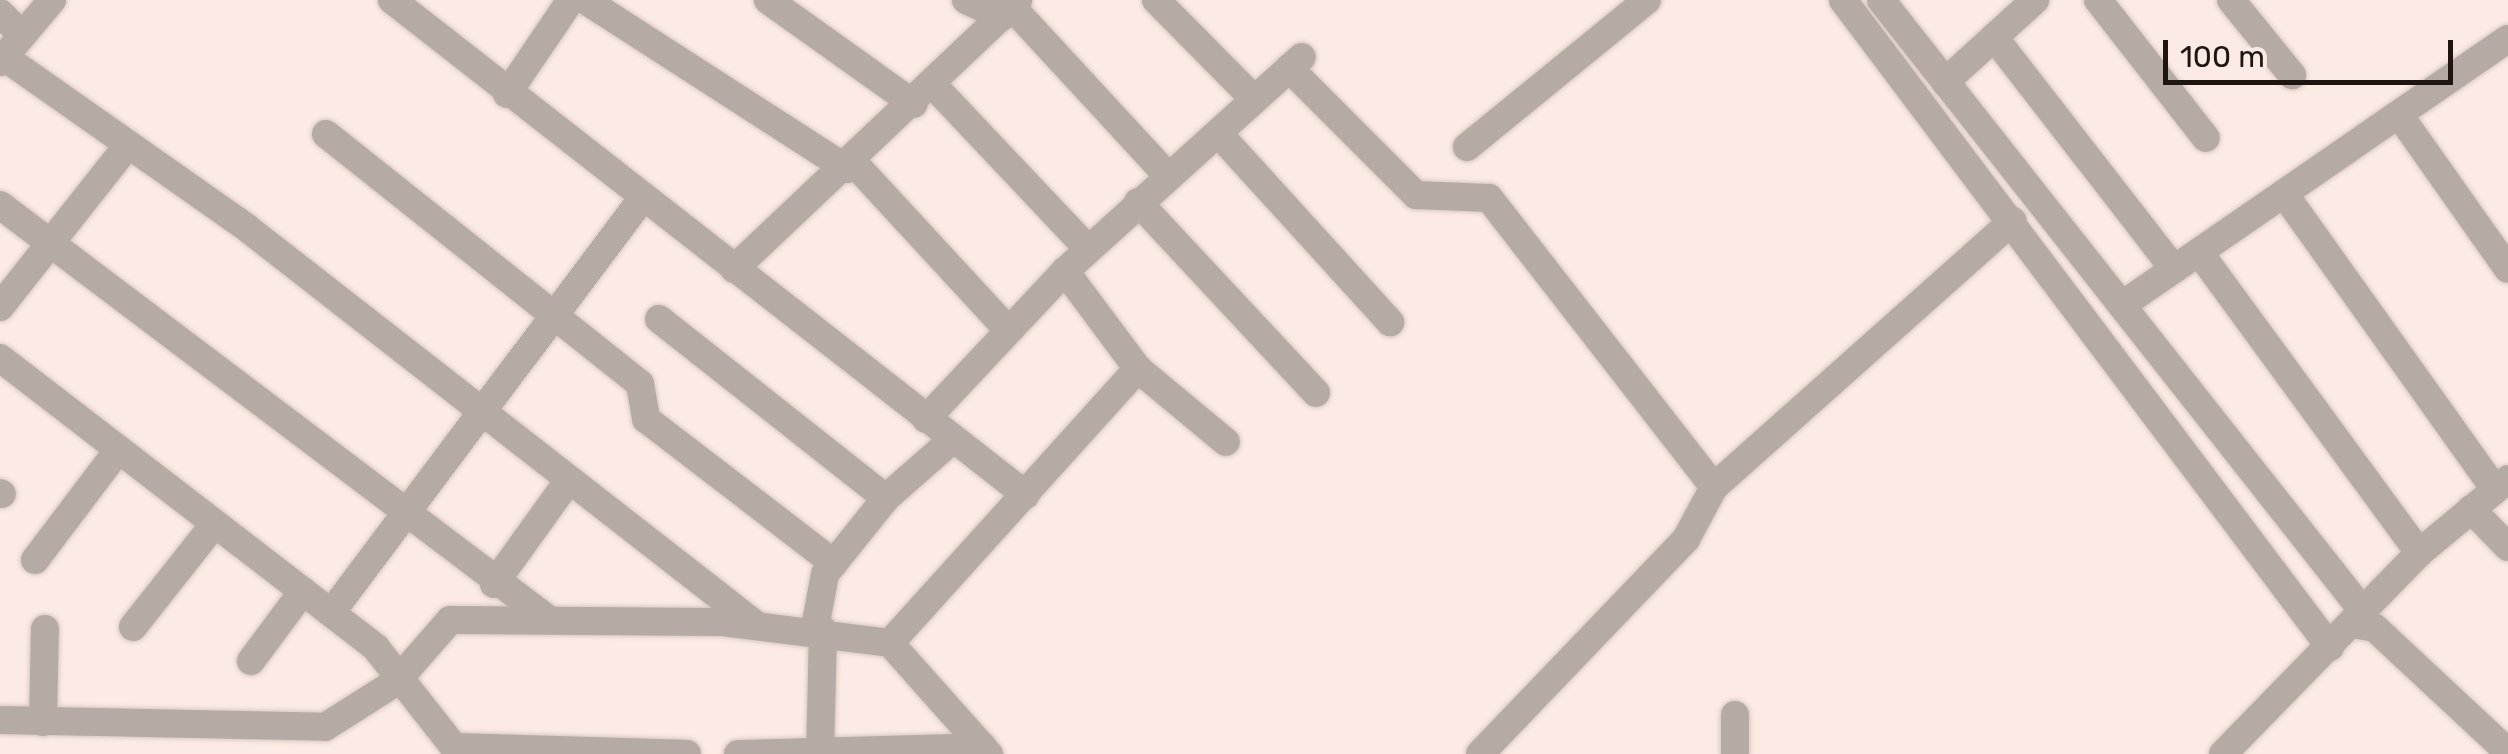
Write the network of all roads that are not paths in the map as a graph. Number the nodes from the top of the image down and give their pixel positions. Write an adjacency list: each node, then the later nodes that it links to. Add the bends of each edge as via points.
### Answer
1 (52, 0): 16 (street)
2 (392, 0): 22 (street)
3 (571, 0): 22 (street)
4 (585, 0): 31 (street)
5 (768, 0): 23 (street)
6 (966, 0): 14 (street)
7 (1156, 0): 24 (street)
8 (1647, 0): 30 (street)
9 (1881, 0): 21 (street)
10 (2035, 0): 17 (street)
11 (2098, 0): 28 (street)
12 (2231, 0): 20 (street)
13 (1856, 5): 37 (street)
14 (1011, 8): 23 (street); 32 (street)
15 (0, 13): 16 (street)
16 (22, 35): 19 (street)
17 (1994, 38): 21 (street); 42 (street)
18 (2506, 43): 25 (street)
19 (2, 60): 29 (street)
20 (2292, 74)
21 (1945, 82): 45 (street)
22 (507, 94): 34 (street)
23 (924, 95): 31 (street); 39 (street)
24 (1252, 98): 26 (street); 61 (street, via 1296,62 1416,194 1489,198)
25 (2400, 116): 33 (street); 43 (street)
26 (1218, 133): 32 (street); 49 (street)
27 (326, 134): 47 (street)
28 (2206, 138)
29 (128, 145): 38 (street); 54 (street)
30 (1467, 147)
31 (850, 165): 41 (street); 50 (street)
32 (1167, 175): 35 (street)
33 (2285, 196): 40 (street); 60 (street)
34 (641, 200): 41 (street); 47 (street)
35 (1138, 202): 39 (street); 53 (street)
36 (0, 204): 38 (street)
37 (2013, 221): 61 (street); 81 (street)
38 (52, 244): 46 (street); 65 (street)
39 (1088, 249): 44 (street)
40 (2199, 252): 42 (street); 68 (street)
41 (734, 269): 55 (street)
42 (2174, 269): 45 (street)
43 (2508, 269)
44 (1065, 271): 50 (street); 52 (street)
45 (2122, 305): 74 (street)
46 (0, 307)
47 (554, 316): 54 (street); 70 (street, via 640,384 646,419)
48 (659, 319): 63 (street)
49 (1390, 322)
50 (1007, 329): 55 (street)
51 (0, 358): 58 (street)
52 (1138, 369): 57 (street); 62 (street)
53 (1316, 392)
54 (487, 410): 59 (street); 65 (street)
55 (926, 419): 56 (street)
56 (952, 440): 62 (street); 63 (street)
57 (1226, 442)
58 (116, 453): 66 (street); 69 (street)
59 (569, 480): 71 (street); 76 (street)
60 (2502, 484): 64 (street)
61 (1714, 487): 93 (street, via 1686,539)
62 (1026, 496): 80 (street)
63 (886, 498): 70 (street)
64 (2471, 509): 67 (street); 68 (street)
65 (406, 513): 71 (street); 73 (street)
66 (212, 526): 72 (street); 77 (street)
67 (2508, 547)
68 (2419, 553): 74 (street)
69 (35, 560)
70 (834, 563): 79 (street)
71 (494, 584): 75 (street)
72 (303, 592): 73 (street); 82 (street)
73 (332, 613): 83 (street, via 376,648)
74 (2357, 617): 81 (street); 89 (street)
75 (548, 618): 76 (street); 83 (street, via 450,620)
76 (756, 625): 79 (street)
77 (132, 627)
78 (45, 629): 86 (street)
79 (819, 629): 80 (street); 88 (street)
80 (890, 643): 87 (street)
81 (2330, 647): 95 (street)
82 (251, 661)
83 (396, 682): 86 (street, via 324,726); 90 (street, via 454,747)
84 (1735, 715): 94 (street)
85 (0, 720): 86 (street)
86 (43, 722)
87 (986, 751): 88 (street)
88 (820, 752): 92 (street)
89 (2508, 752)
90 (509, 753): 91 (street)
91 (687, 754)
92 (738, 754)
93 (1480, 754)
94 (1735, 754)
95 (2223, 754)

